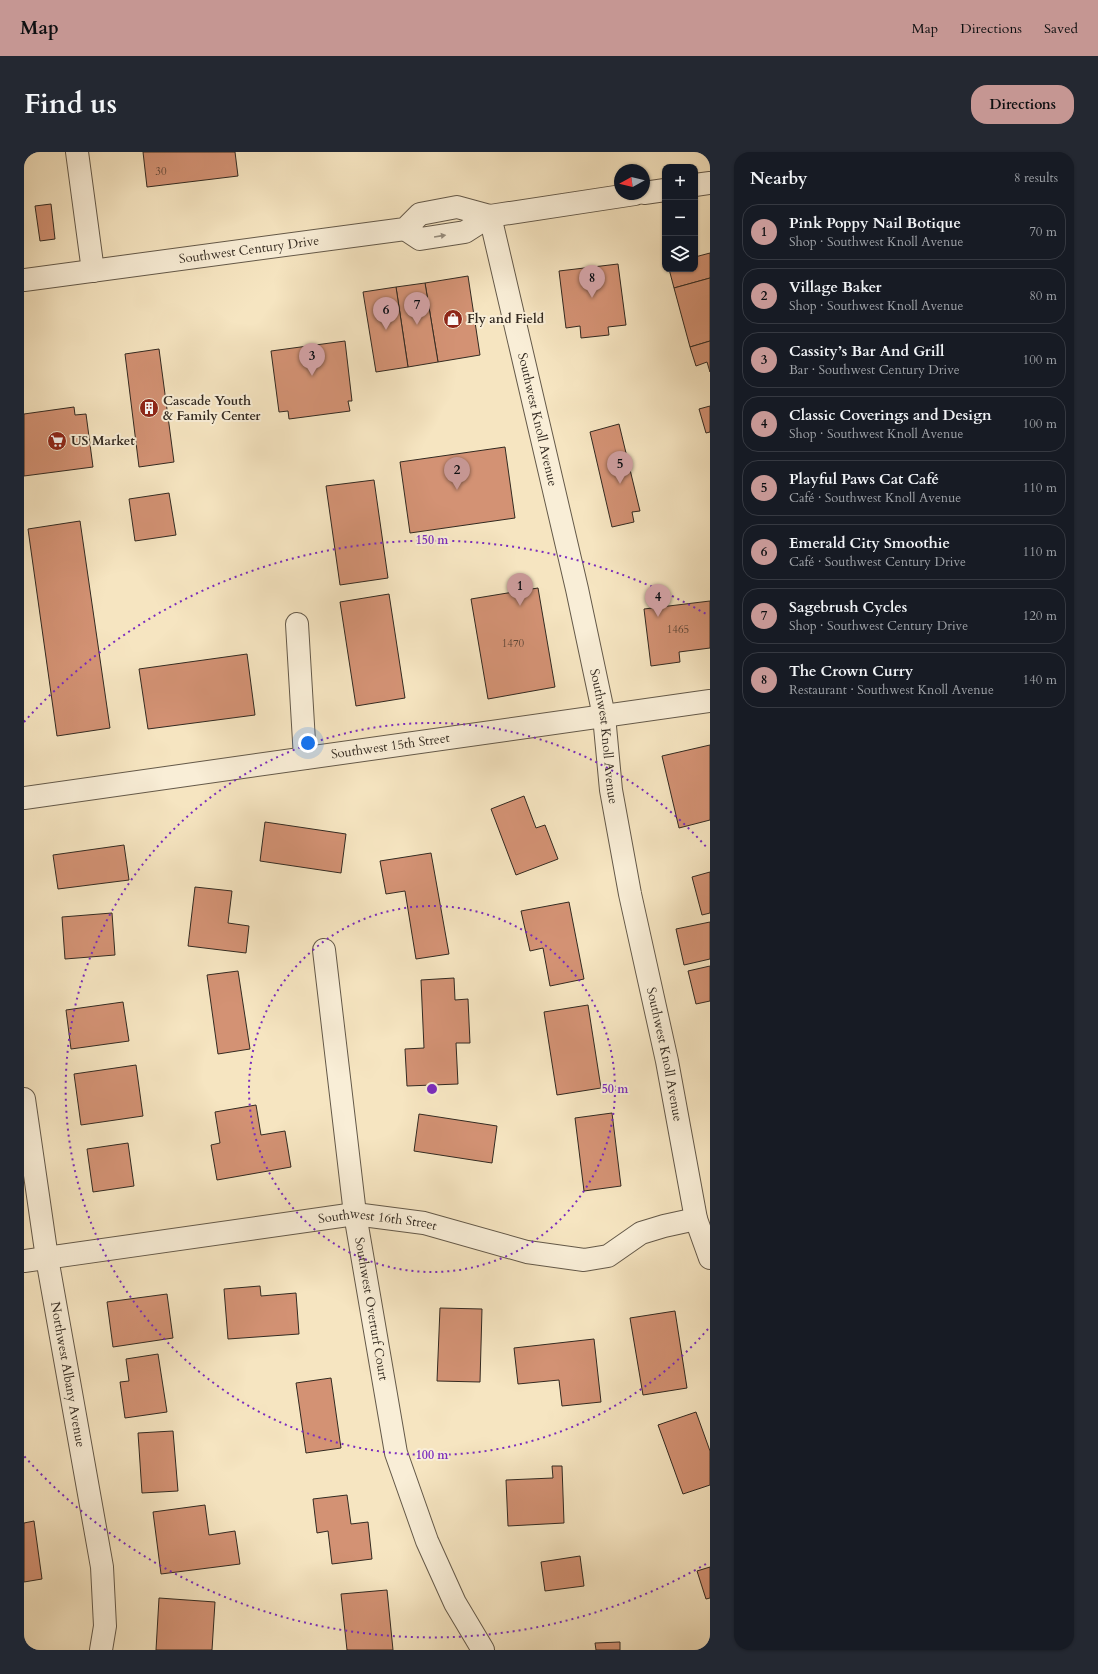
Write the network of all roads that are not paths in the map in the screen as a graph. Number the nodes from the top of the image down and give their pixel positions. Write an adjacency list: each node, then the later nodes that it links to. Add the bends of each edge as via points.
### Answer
1 (77, 152): 8 (street)
2 (710, 183): 3 (street)
3 (698, 185)
4 (662, 190): 5 (street)
5 (650, 192)
6 (614, 197): 7 (street, Southwest Century Drive)
7 (490, 216): 8 (street, Southwest Century Drive, via 457,207 420,214 405,229); 12 (street, Southwest Knoll Avenue)
8 (93, 271): 9 (street, Southwest Century Drive)
9 (24, 280)
10 (297, 624): 13 (street)
11 (710, 701): 12 (street, Southwest 15th Street)
12 (604, 716): 13 (street, Southwest 15th Street); 18 (street, Southwest Knoll Avenue, via 611,790 628,887 667,1061)
13 (305, 758): 14 (street, Southwest 15th Street)
14 (24, 798)
15 (324, 950): 17 (street, Southwest Overturf Court)
16 (24, 1099): 19 (street, Northwest Albany Avenue)
17 (355, 1214): 18 (street, Southwest 16th Street, via 424,1223 527,1252 584,1260 608,1256 641,1233); 19 (street, Southwest 16th Street); 23 (street, Southwest Overturf Court, via 396,1453 439,1568 455,1603)
18 (696, 1220): 20 (street, Southwest Knoll Avenue)
19 (47, 1258): 21 (street, Southwest 16th Street); 22 (street, Northwest Albany Avenue, via 102,1567 105,1626)
20 (710, 1258)
21 (24, 1262)
22 (101, 1650)
23 (484, 1650)

